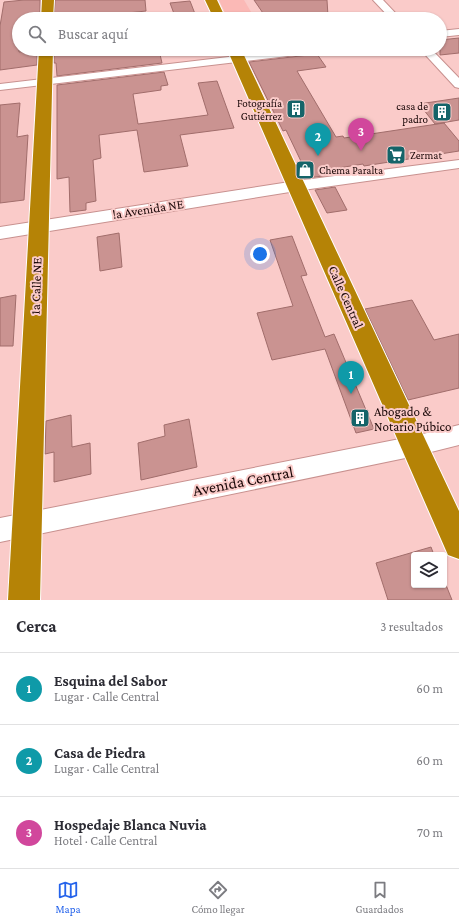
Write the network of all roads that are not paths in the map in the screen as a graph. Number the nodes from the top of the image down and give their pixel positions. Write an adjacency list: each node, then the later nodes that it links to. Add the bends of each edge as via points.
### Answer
1 (48, 0): 4 (highway)
2 (211, 0): 5 (highway)
3 (378, 0): 6 (street)
4 (47, 12)
5 (217, 12)
6 (389, 12)
7 (459, 32): 8 (street)
8 (447, 33)
9 (46, 56): 13 (highway, 1a Calle NE)
10 (222, 56): 13 (street)
11 (237, 56): 17 (highway, Calle Central)
12 (432, 56): 14 (street)
13 (44, 82): 15 (street); 18 (highway, 1a Calle NE)
14 (459, 84)
15 (0, 87)
16 (459, 164): 17 (street, !a Avenida NE)
17 (296, 186): 18 (street, !a Avenida NE); 21 (highway, Calle Central)
18 (38, 227): 19 (street, !a Avenida NE); 22 (highway, 1a Calle NE)
19 (0, 233)
20 (459, 435): 21 (street, Avenida Central)
21 (415, 446): 22 (street, Avenida Central); 23 (highway, Calle Central)
22 (14, 527): 24 (highway, 1a Calle NE)
23 (459, 544)
24 (24, 600)

